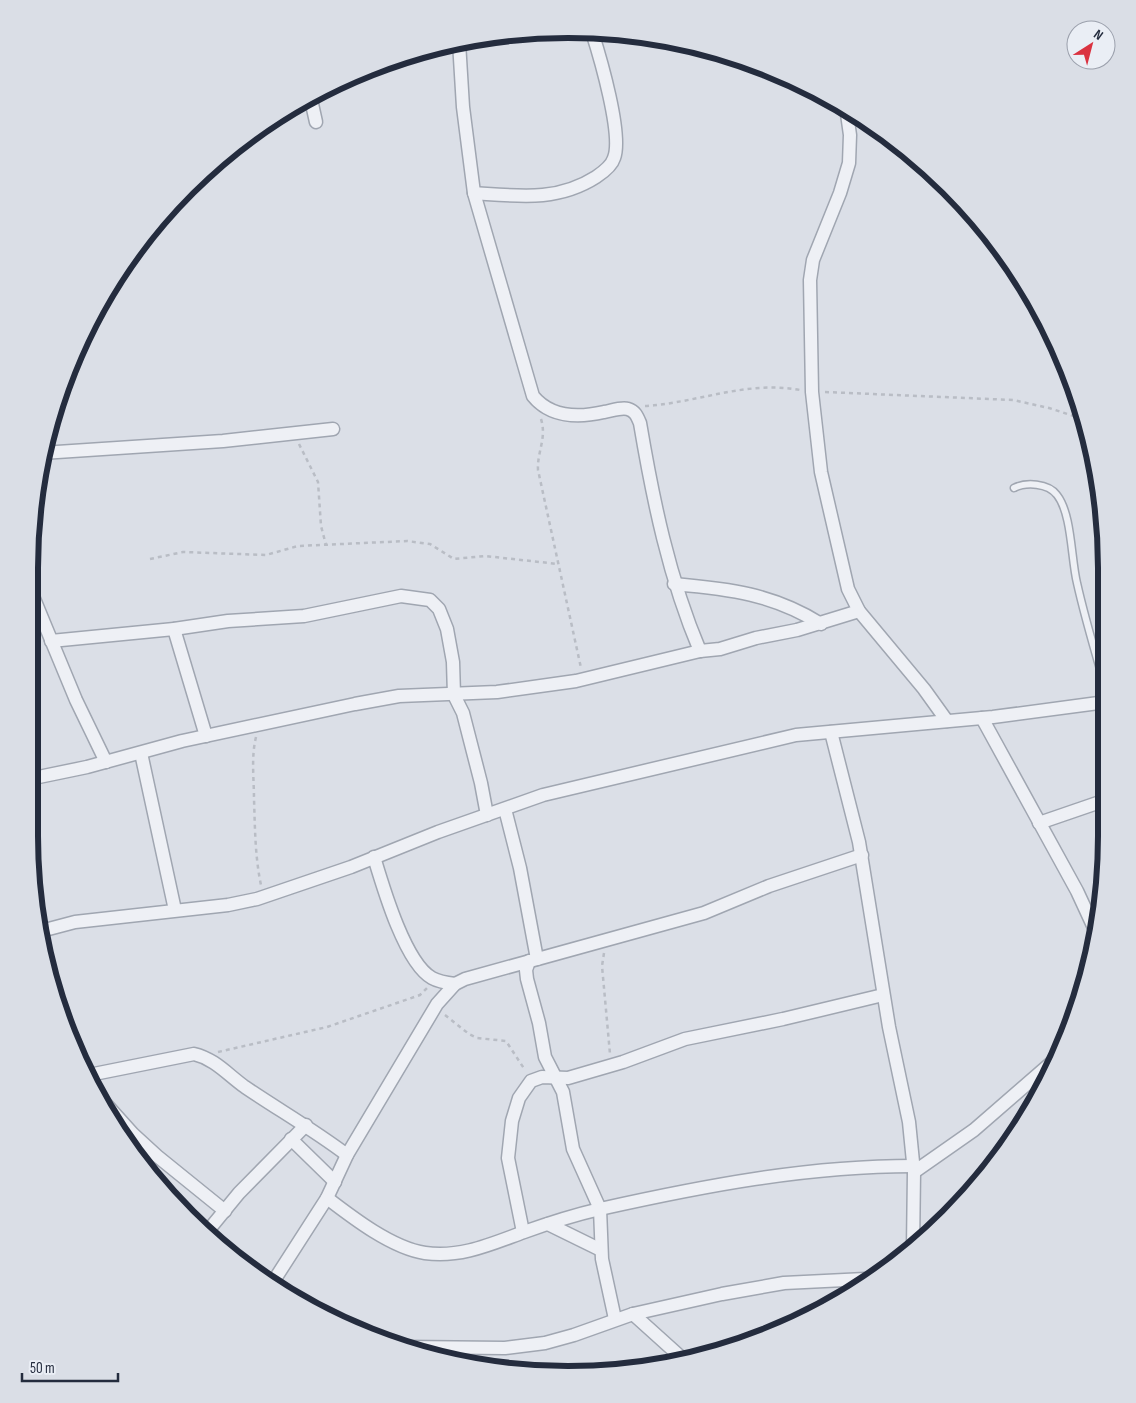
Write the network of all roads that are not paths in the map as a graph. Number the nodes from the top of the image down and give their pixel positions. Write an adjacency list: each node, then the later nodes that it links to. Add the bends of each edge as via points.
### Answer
1 (594, 39): 6 (street, via 614,119 614,159 601,173 580,187 557,194 527,196)
2 (460, 49): 6 (street)
3 (312, 104): 5 (street)
4 (848, 118): 12 (street, via 849,163 813,260 810,280 812,392 821,472 848,589)
5 (316, 122)
6 (474, 192): 10 (street, via 533,396 542,407 576,416 627,408 635,412)
7 (333, 429): 8 (street, via 223,442)
8 (51, 452)
9 (1014, 488): 17 (lane, via 1021,485 1048,487 1057,495 1065,511 1076,582)
10 (674, 584): 13 (street, via 738,590 769,598); 16 (street)
11 (38, 609): 15 (street)
12 (859, 611): 13 (street); 21 (street)
13 (821, 624): 16 (street)
14 (174, 630): 15 (street); 18 (street, via 304,616 401,596 430,600 439,609 447,628); 23 (street)
15 (51, 641): 25 (street)
16 (700, 651): 18 (street, via 585,678)
17 (1098, 661)
18 (454, 696): 23 (street, via 400,696); 29 (street, via 463,713)
19 (1098, 703): 20 (street)
20 (982, 718): 21 (street); 30 (street)
21 (947, 721): 22 (street)
22 (831, 732): 28 (street, via 796,735 734,748 543,795); 31 (street)
23 (206, 736): 24 (street)
24 (141, 753): 25 (street); 33 (street)
25 (106, 762): 26 (street)
26 (38, 777)
27 (1098, 803): 30 (street)
28 (505, 809): 29 (street); 36 (street, via 520,868)
29 (487, 815): 32 (street)
30 (1039, 823): 34 (street)
31 (862, 855): 36 (street, via 769,886 704,913); 38 (street)
32 (374, 857): 33 (street, via 264,896); 37 (street, via 398,928 424,971 432,978)
33 (175, 910): 35 (street, via 75,922)
34 (1091, 921)
35 (46, 929)
36 (533, 960): 37 (street); 41 (street, via 526,970 527,979 545,1056)
37 (455, 984): 45 (street, via 437,1004)
38 (883, 994): 41 (street, via 783,1019 685,1038 611,1065 568,1078); 46 (street, via 909,1122)
39 (1045, 1069): 46 (street, via 974,1130)
40 (94, 1074): 43 (street, via 194,1054 206,1057 244,1086)
41 (554, 1078): 49 (street, via 566,1100 573,1150); 53 (street, via 537,1078 527,1086 519,1098 508,1141 508,1158)
42 (122, 1122): 50 (street, via 157,1156)
43 (306, 1125): 44 (street); 45 (street)
44 (291, 1139): 47 (street); 50 (street)
45 (347, 1155): 47 (street)
46 (914, 1169): 49 (street, via 860,1166 727,1182); 54 (street)
47 (335, 1182): 48 (street)
48 (327, 1198): 53 (street, via 389,1240 424,1253 461,1253); 56 (street)
49 (600, 1209): 51 (street); 55 (street)
50 (225, 1210): 52 (street)
51 (548, 1224): 53 (street); 55 (street)
52 (211, 1227)
53 (523, 1232)
54 (913, 1238)
55 (601, 1250): 59 (street, via 604,1279)
56 (276, 1278)
57 (857, 1279): 58 (street, via 767,1285)
58 (633, 1314): 59 (street); 61 (street)
59 (615, 1319): 60 (street, via 545,1343 506,1348)
60 (432, 1347)
61 (677, 1354)

